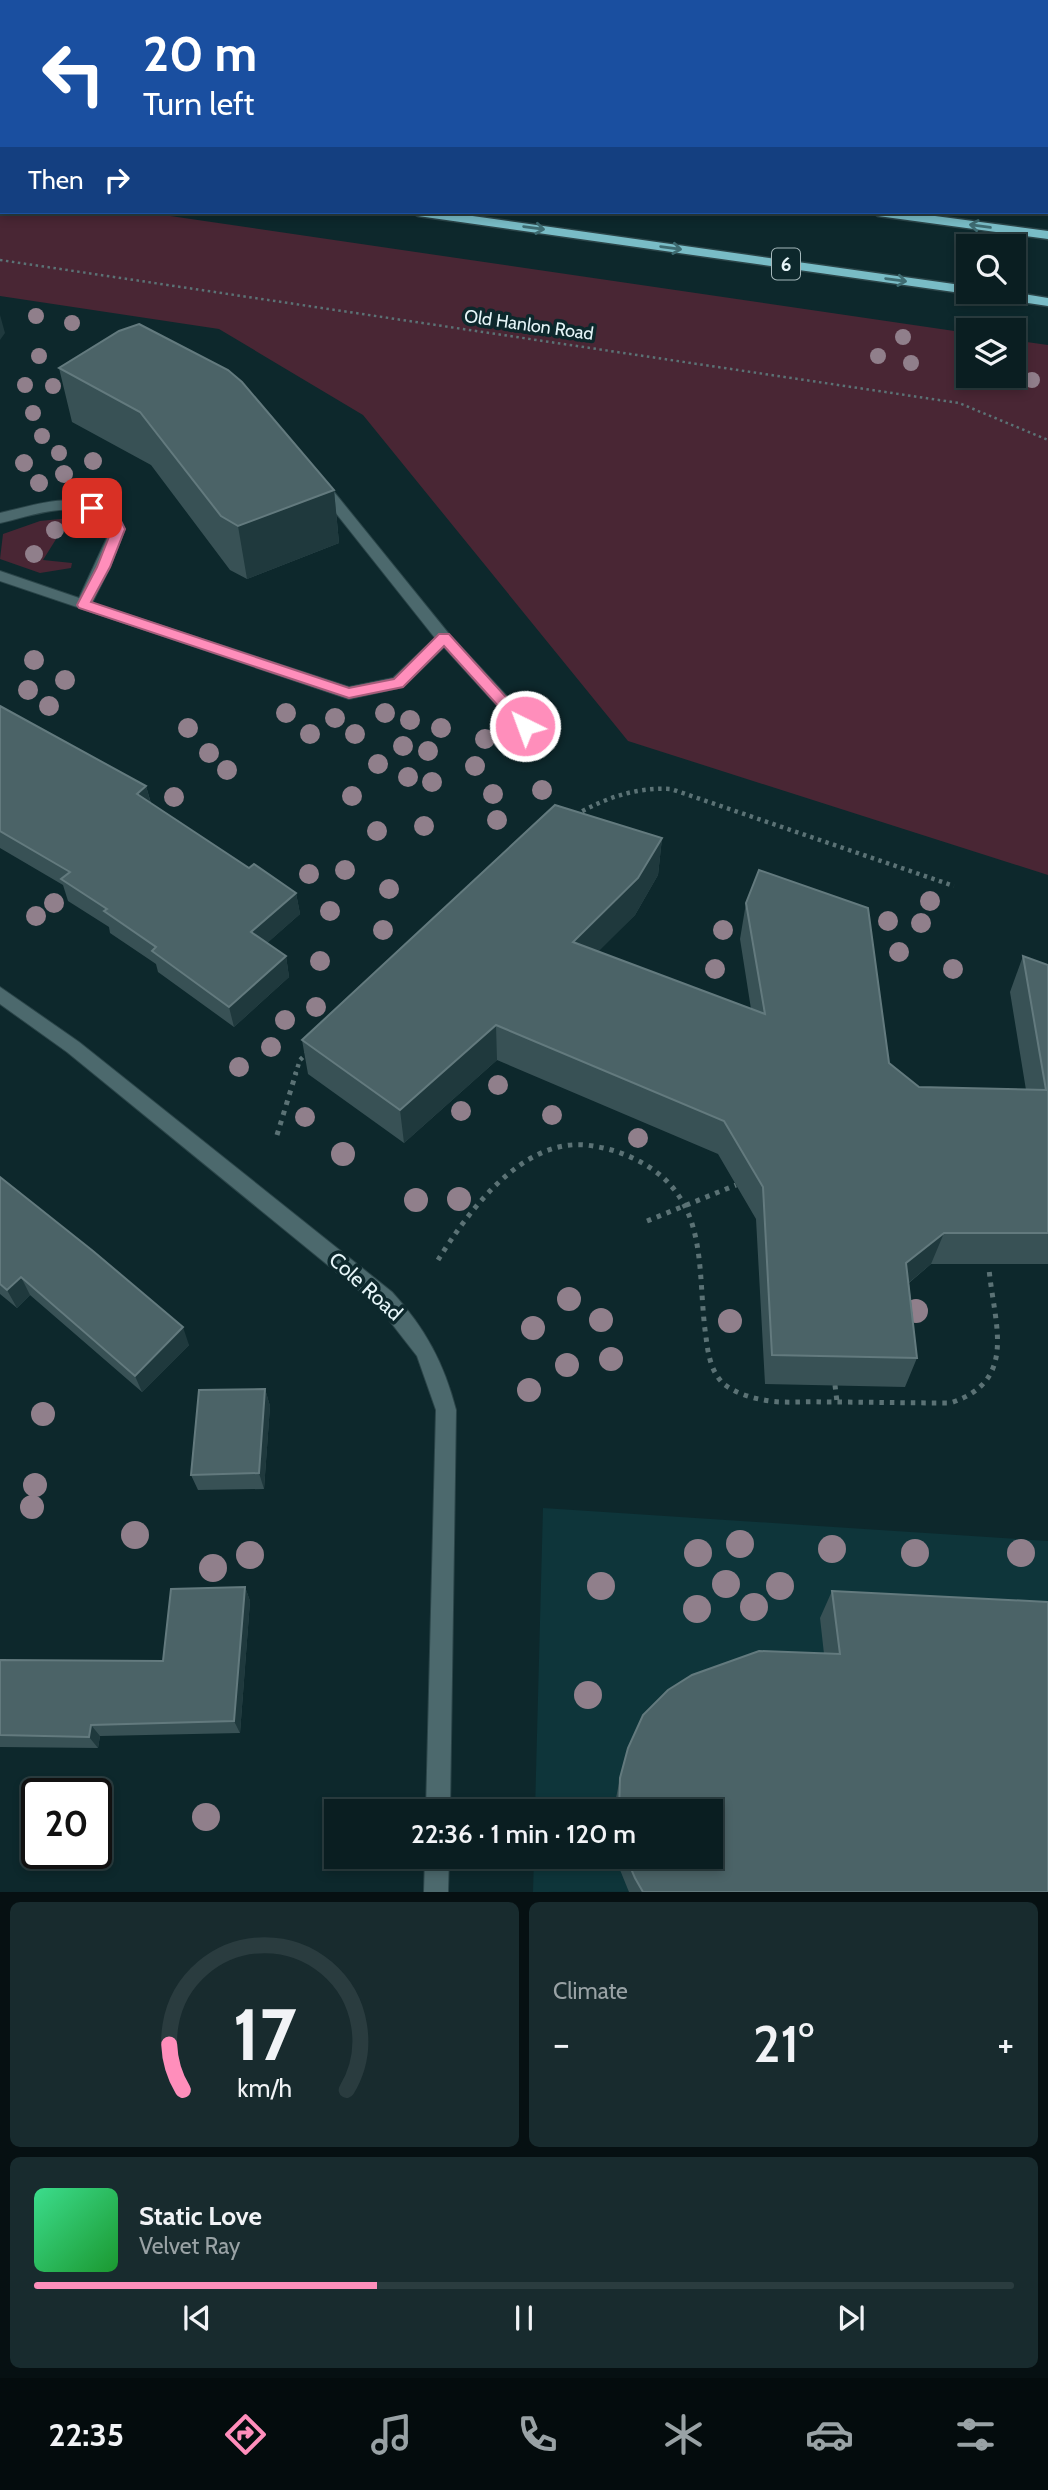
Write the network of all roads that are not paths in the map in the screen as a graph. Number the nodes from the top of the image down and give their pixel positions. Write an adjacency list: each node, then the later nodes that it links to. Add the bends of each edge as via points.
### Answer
1 (432, 214): 4 (highway, 6, one-way to 4)
2 (893, 214): 3 (highway, one-way to 2)
3 (1048, 235)
4 (956, 288)
5 (1026, 299): 6 (highway)
6 (1048, 302)
7 (307, 468): 11 (street)
8 (0, 518): 10 (street, via 75,504 114,520 118,529)
9 (0, 576): 10 (street)
10 (83, 605): 11 (street, via 349,693 398,683)
11 (444, 638): 12 (street)
12 (525, 726)
13 (0, 994): 14 (street, Cole Road, via 73,1047 385,1299 429,1354 446,1410)
14 (438, 1799)
15 (437, 1869): 16 (street)
16 (436, 1892)

